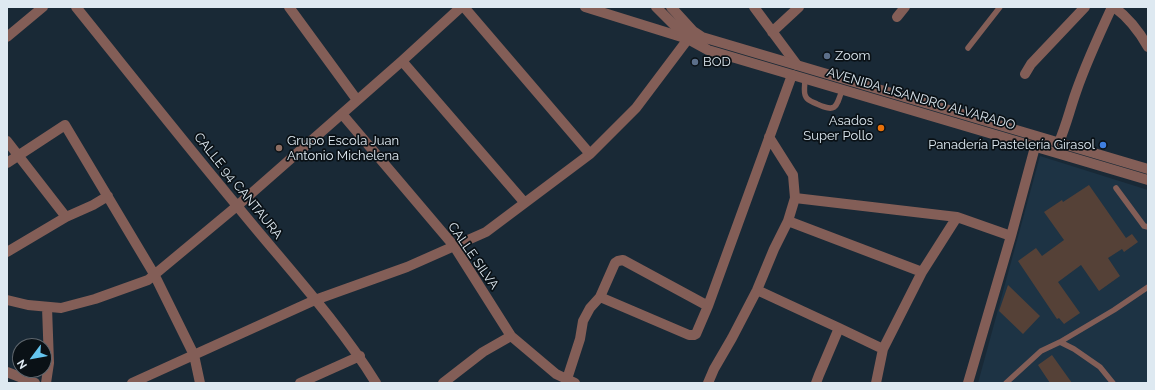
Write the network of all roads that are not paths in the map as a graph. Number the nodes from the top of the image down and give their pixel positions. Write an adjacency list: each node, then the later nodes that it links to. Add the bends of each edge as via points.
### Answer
1 (43, 7): 17 (street)
2 (76, 7): 41 (street, CALLE 94 CANTAURA)
3 (289, 7): 26 (street)
4 (462, 7): 20 (street); 32 (street)
5 (585, 7): 16 (street)
6 (656, 7): 16 (street)
7 (671, 7): 16 (street)
8 (754, 7): 15 (street)
9 (799, 7): 15 (street)
10 (906, 7): 14 (street)
11 (1000, 7): 18 (lane)
12 (1085, 7): 22 (street, via 1031,64)
13 (1113, 7): 19 (street, via 1135,26); 30 (street, via 1099,34)
14 (897, 17)
15 (772, 32): 21 (street)
16 (691, 35): 21 (street, AVENIDA LISANDRO ALVARADO); 23 (street, AVENIDA LISANDRO ALVARADO, via 708,50); 32 (street, via 636,108)
17 (7, 36)
18 (968, 48)
19 (1148, 48)
20 (402, 61): 26 (street); 40 (street)
21 (797, 65): 30 (street, AVENIDA LISANDRO ALVARADO)
22 (1025, 74)
23 (792, 75): 24 (street, AVENIDA LISANDRO ALVARADO); 28 (street)
24 (805, 79): 25 (street, AVENIDA LISANDRO ALVARADO); 25 (lane, via 806,98 827,109 836,106)
25 (842, 90): 31 (street, AVENIDA LISANDRO ALVARADO)
26 (357, 100): 27 (street)
27 (342, 114): 41 (street); 47 (street, CALLE SILVA)
28 (769, 137): 39 (street, via 793,175); 56 (street)
29 (7, 141): 33 (street)
30 (1059, 142): 35 (street, AVENIDA LISANDRO ALVARADO)
31 (1035, 147): 36 (street, AVENIDA LISANDRO ALVARADO); 46 (street)
32 (590, 154): 40 (street)
33 (18, 156): 34 (street); 38 (street, via 65,125); 42 (street)
34 (7, 163)
35 (1148, 169)
36 (1148, 180)
37 (1116, 188): 45 (lane, via 1144,226)
38 (108, 196): 42 (street); 50 (street)
39 (796, 198): 43 (street); 44 (street)
40 (524, 202): 47 (street, via 486,232)
41 (237, 206): 50 (street); 55 (street, CALLE 94 CANTAURA)
42 (66, 217): 48 (street)
43 (957, 217): 46 (street); 49 (street)
44 (788, 221): 49 (street); 52 (street)
45 (1148, 227)
46 (1011, 236): 76 (street)
47 (454, 246): 55 (street, via 407,267); 59 (street, CALLE SILVA)
48 (7, 252)
49 (922, 272): 61 (street)
50 (154, 274): 57 (street, via 148,280 95,299 61,308); 62 (street)
51 (1148, 287): 60 (lane)
52 (756, 290): 58 (street); 73 (street)
53 (600, 297): 56 (street, via 694,336); 56 (street, via 615,263 623,260); 65 (street, via 583,321)
54 (7, 300): 57 (street)
55 (315, 300): 62 (street); 63 (street, CALLE 94 CANTAURA)
56 (708, 306)
57 (47, 307): 67 (street, via 49,363)
58 (839, 328): 61 (street); 74 (street)
59 (511, 336): 65 (street, CALLE SILVA, via 556,374); 72 (street, via 482,352)
60 (1060, 342): 77 (lane, via 1041,351); 78 (lane, via 1100,367)
61 (883, 349): 75 (street)
62 (194, 355): 68 (street); 69 (street)
63 (360, 356): 70 (street); 71 (street, CALLE 94 CANTAURA)
64 (7, 372): 66 (street)
65 (572, 381)
66 (35, 383)
67 (46, 383)
68 (132, 383)
69 (200, 383)
70 (300, 383)
71 (376, 383)
72 (443, 383)
73 (708, 383)
74 (816, 383)
75 (876, 383)
76 (968, 383)
77 (1006, 383)
78 (1113, 383)

